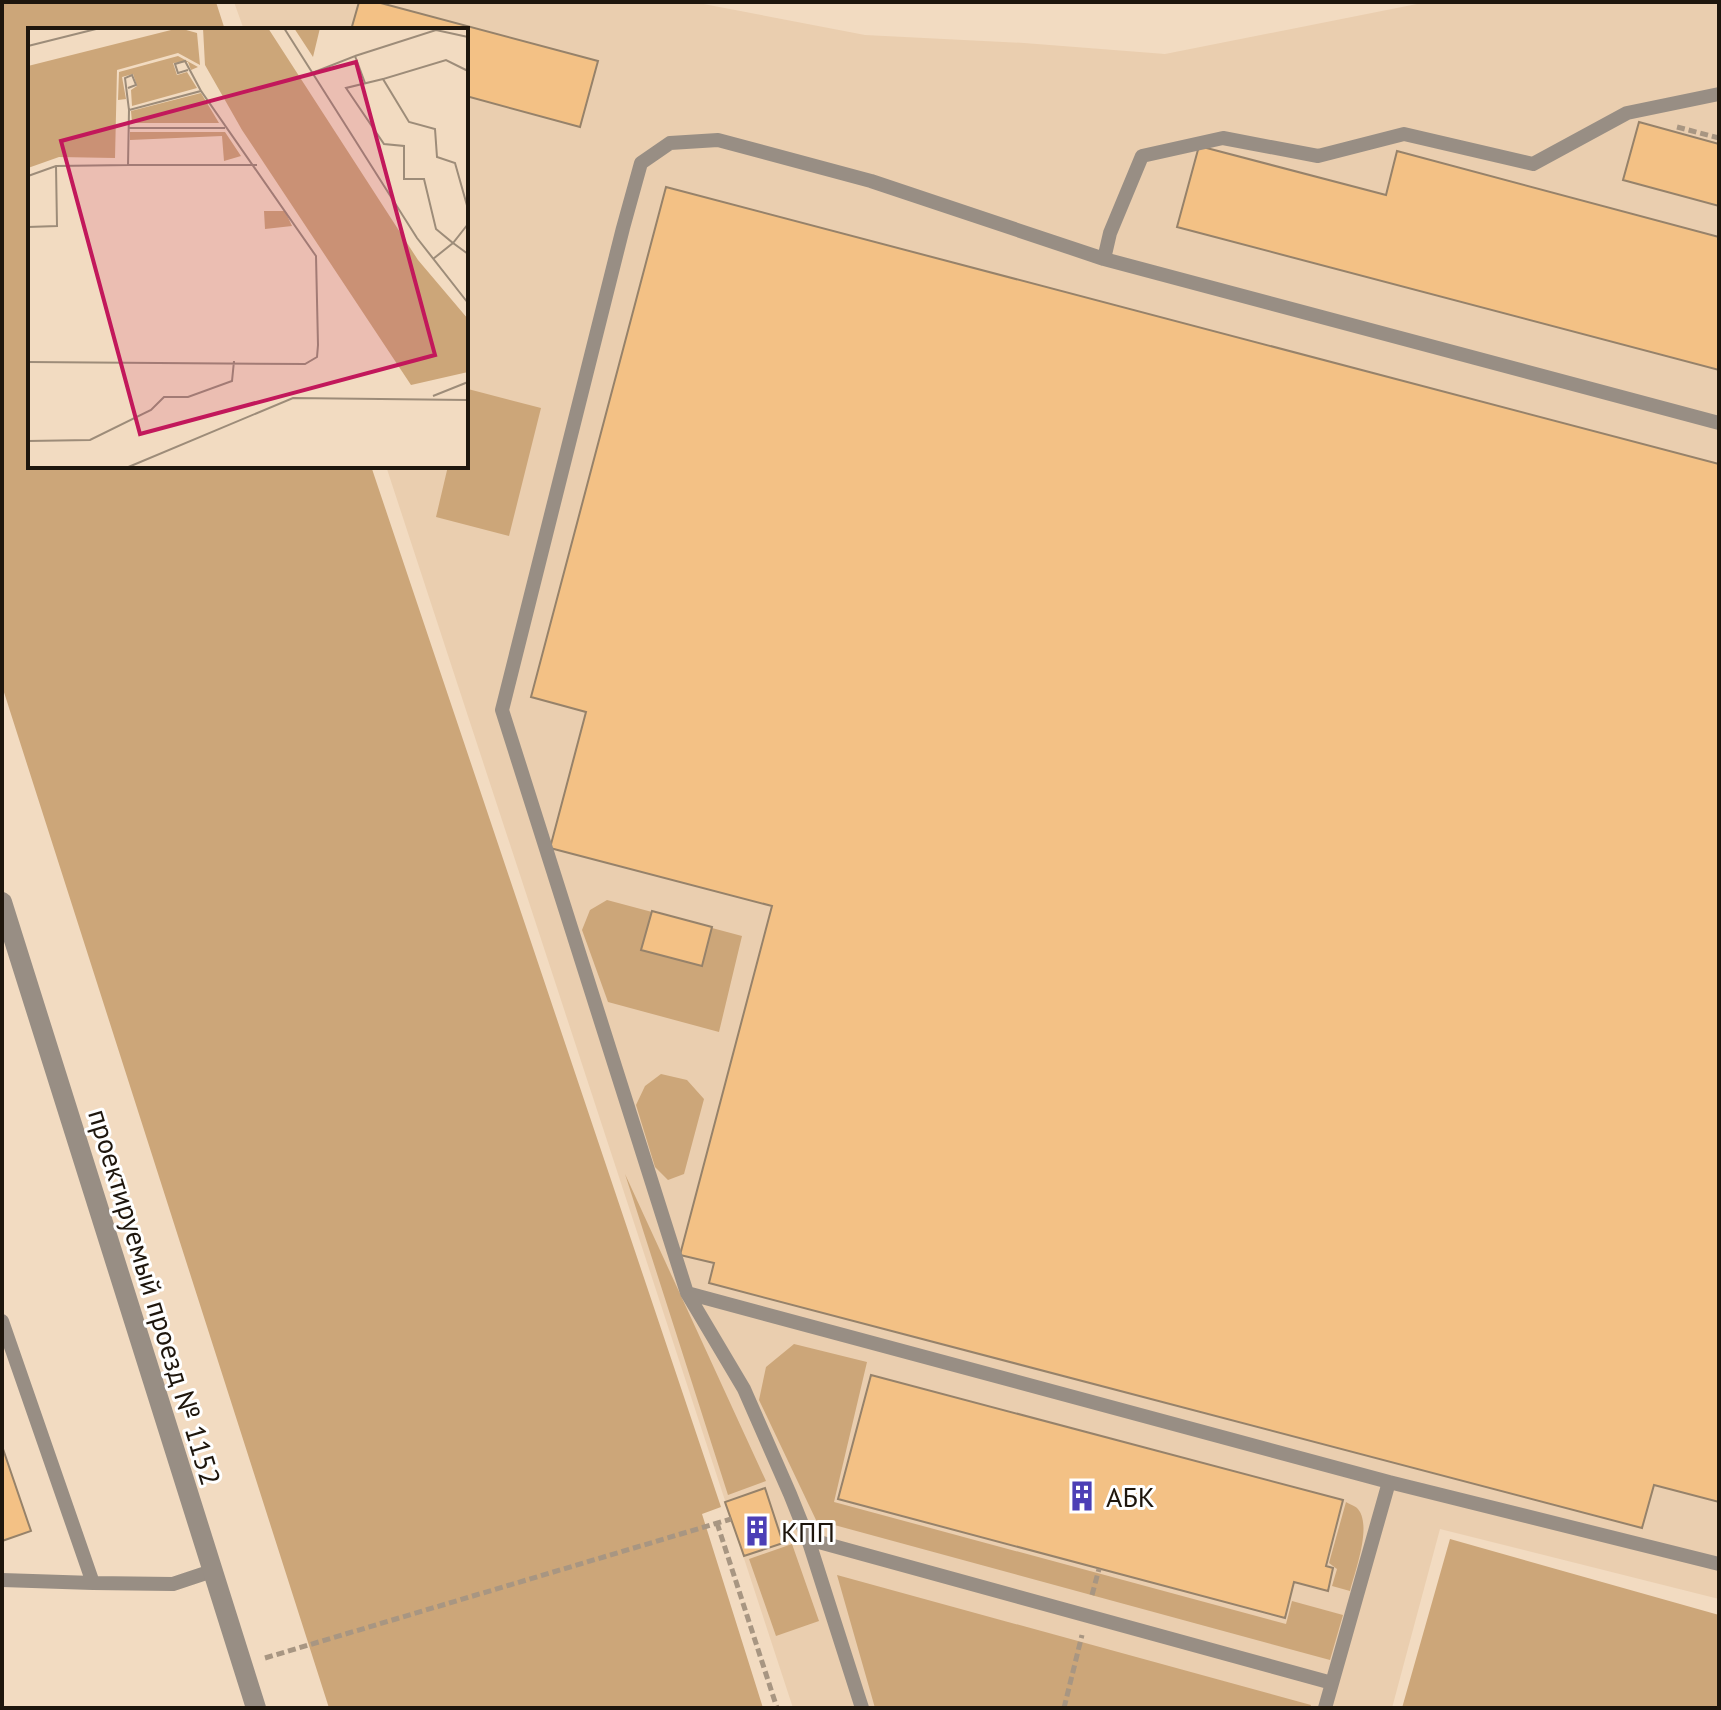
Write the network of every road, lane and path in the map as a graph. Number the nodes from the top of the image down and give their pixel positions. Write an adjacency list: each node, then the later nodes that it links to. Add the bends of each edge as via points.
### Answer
1 (1719, 94): 2 (lane, via 1627,113 1533,164 1404,134 1318,156 1223,138 1142,156)
2 (1104, 259): 3 (lane); 5 (lane, via 871,181 718,140 670,143 641,163 502,710)
3 (1719, 423)
4 (2, 902): 13 (street, проектируемый проезд № 1152)
5 (687, 1293): 7 (lane); 10 (lane, via 744,1389)
6 (2, 1321): 15 (lane)
7 (1389, 1482): 11 (lane); 18 (lane)
8 (731, 1519): 9 (path)
9 (717, 1523): 17 (path); 20 (path)
10 (808, 1539): 16 (lane); 21 (lane)
11 (1719, 1564)
12 (1099, 1569): 16 (path)
13 (212, 1571): 15 (lane, via 173,1584); 17 (street, проектируемый проезд № 1152)
14 (2, 1580): 15 (lane)
15 (93, 1583)
16 (1087, 1616): 18 (lane); 22 (path)
17 (241, 1665): 19 (street, проектируемый проезд № 1152)
18 (1332, 1683): 23 (lane)
19 (256, 1708)
20 (777, 1708)
21 (862, 1708)
22 (1064, 1708)
23 (1325, 1708)

